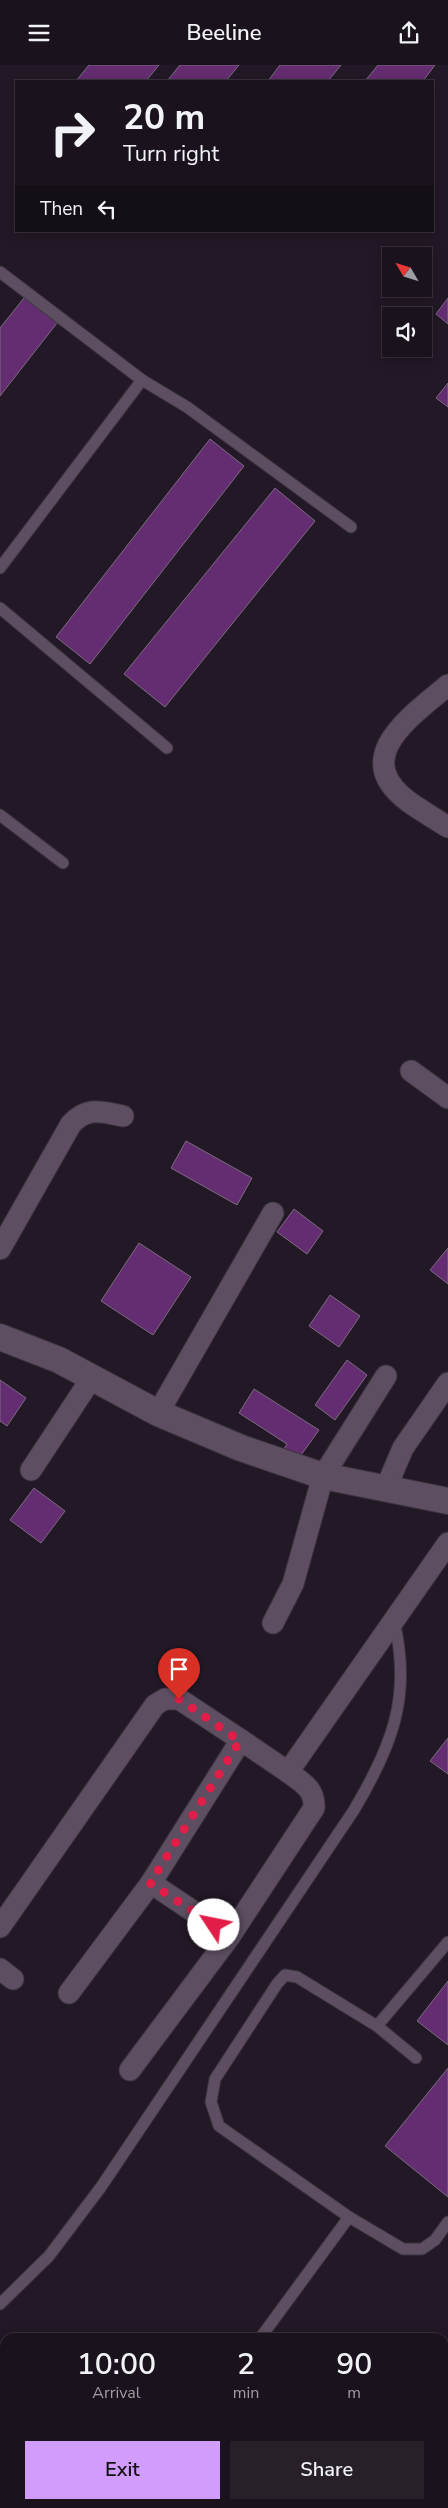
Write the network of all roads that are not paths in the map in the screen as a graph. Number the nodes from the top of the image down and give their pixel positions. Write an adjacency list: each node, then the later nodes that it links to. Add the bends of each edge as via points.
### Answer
1 (0, 272): 2 (lane)
2 (142, 380): 3 (lane, via 195,412); 4 (lane)
3 (351, 527)
4 (0, 568)
5 (0, 608): 7 (lane)
6 (448, 685): 9 (street, via 392,735 384,748 383,762 396,791)
7 (167, 748)
8 (0, 815): 10 (lane)
9 (448, 827)
10 (63, 863)
11 (411, 1071): 12 (street)
12 (448, 1098)
13 (123, 1116): 15 (street, via 93,1111 80,1115 71,1124)
14 (273, 1213): 20 (street)
15 (0, 1249)
16 (0, 1337): 18 (street)
17 (386, 1375): 22 (street)
18 (93, 1376): 20 (street); 21 (street)
19 (448, 1383): 23 (street, via 403,1449)
20 (158, 1413): 22 (street)
21 (31, 1470)
22 (322, 1476): 23 (street); 27 (street, via 293,1584)
23 (386, 1488): 24 (street)
24 (448, 1501)
25 (448, 1543): 26 (street)
26 (394, 1621): 29 (street); 40 (lane, via 401,1687 393,1733 377,1772 101,2187 49,2256)
27 (273, 1623)
28 (240, 1741): 29 (street); 30 (street); 31 (street, via 179,1699 164,1699 155,1705)
29 (288, 1772): 32 (street, via 309,1787 314,1797 314,1808)
30 (150, 1883): 32 (street); 34 (street)
31 (0, 1927)
32 (230, 1936): 37 (street)
33 (448, 1942): 35 (lane)
34 (69, 1993)
35 (377, 2026): 36 (lane); 38 (lane, via 296,1977 285,1975 215,2079 210,2102 220,2126)
36 (416, 2058)
37 (130, 2070)
38 (349, 2217): 39 (lane, via 403,2249 422,2249); 41 (lane)
39 (448, 2222)
40 (0, 2304)
41 (264, 2333)

